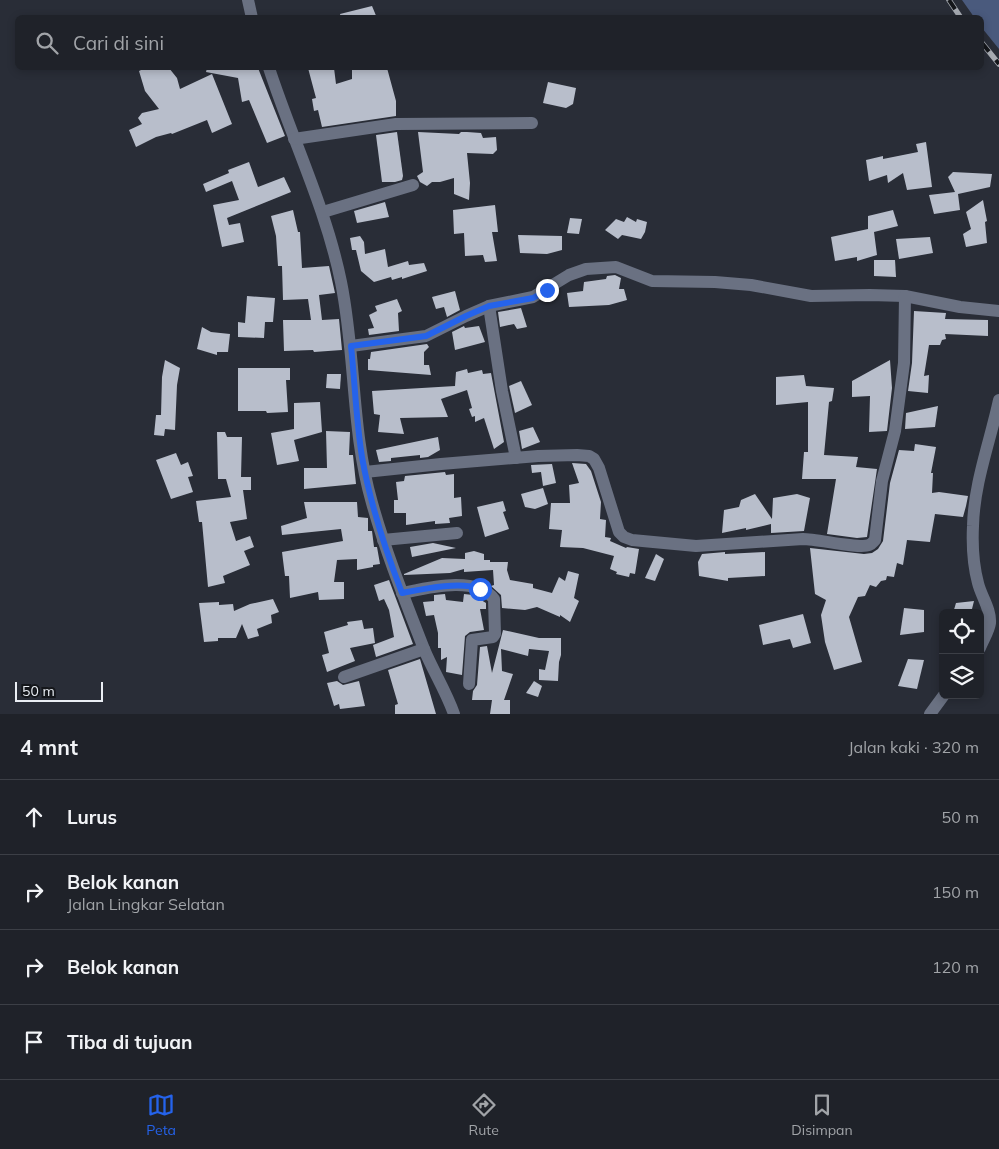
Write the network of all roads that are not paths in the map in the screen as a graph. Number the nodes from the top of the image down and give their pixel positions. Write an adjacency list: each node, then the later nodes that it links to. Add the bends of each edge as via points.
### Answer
1 (248, 0): 2 (street)
2 (251, 15)
3 (270, 70): 5 (street)
4 (532, 123): 5 (street, via 396,124)
5 (294, 138): 7 (street)
6 (413, 185): 7 (street)
7 (323, 212): 11 (street, via 341,283)
8 (905, 296): 9 (street, via 811,296 751,285 652,281 616,267 586,269 569,275 533,298); 10 (street, via 960,308); 13 (street, via 904,363 895,431 882,481 875,540 871,545 817,539 696,546 632,540 619,532 594,459 577,455)
9 (489, 306): 11 (street, via 426,336); 13 (street)
10 (999, 310)
11 (351, 346): 14 (street)
12 (999, 400): 18 (street, via 978,480 972,525 972,558 990,614)
13 (516, 458): 14 (street)
14 (365, 472): 16 (street)
15 (457, 533): 16 (street)
16 (383, 540): 17 (street)
17 (402, 593): 19 (street); 21 (street, via 436,587 474,586 494,599 495,634 472,640)
18 (984, 638)
19 (424, 649): 20 (street); 23 (street)
20 (344, 677)
21 (469, 684)
22 (941, 699): 24 (street)
23 (454, 714)
24 (930, 714)

